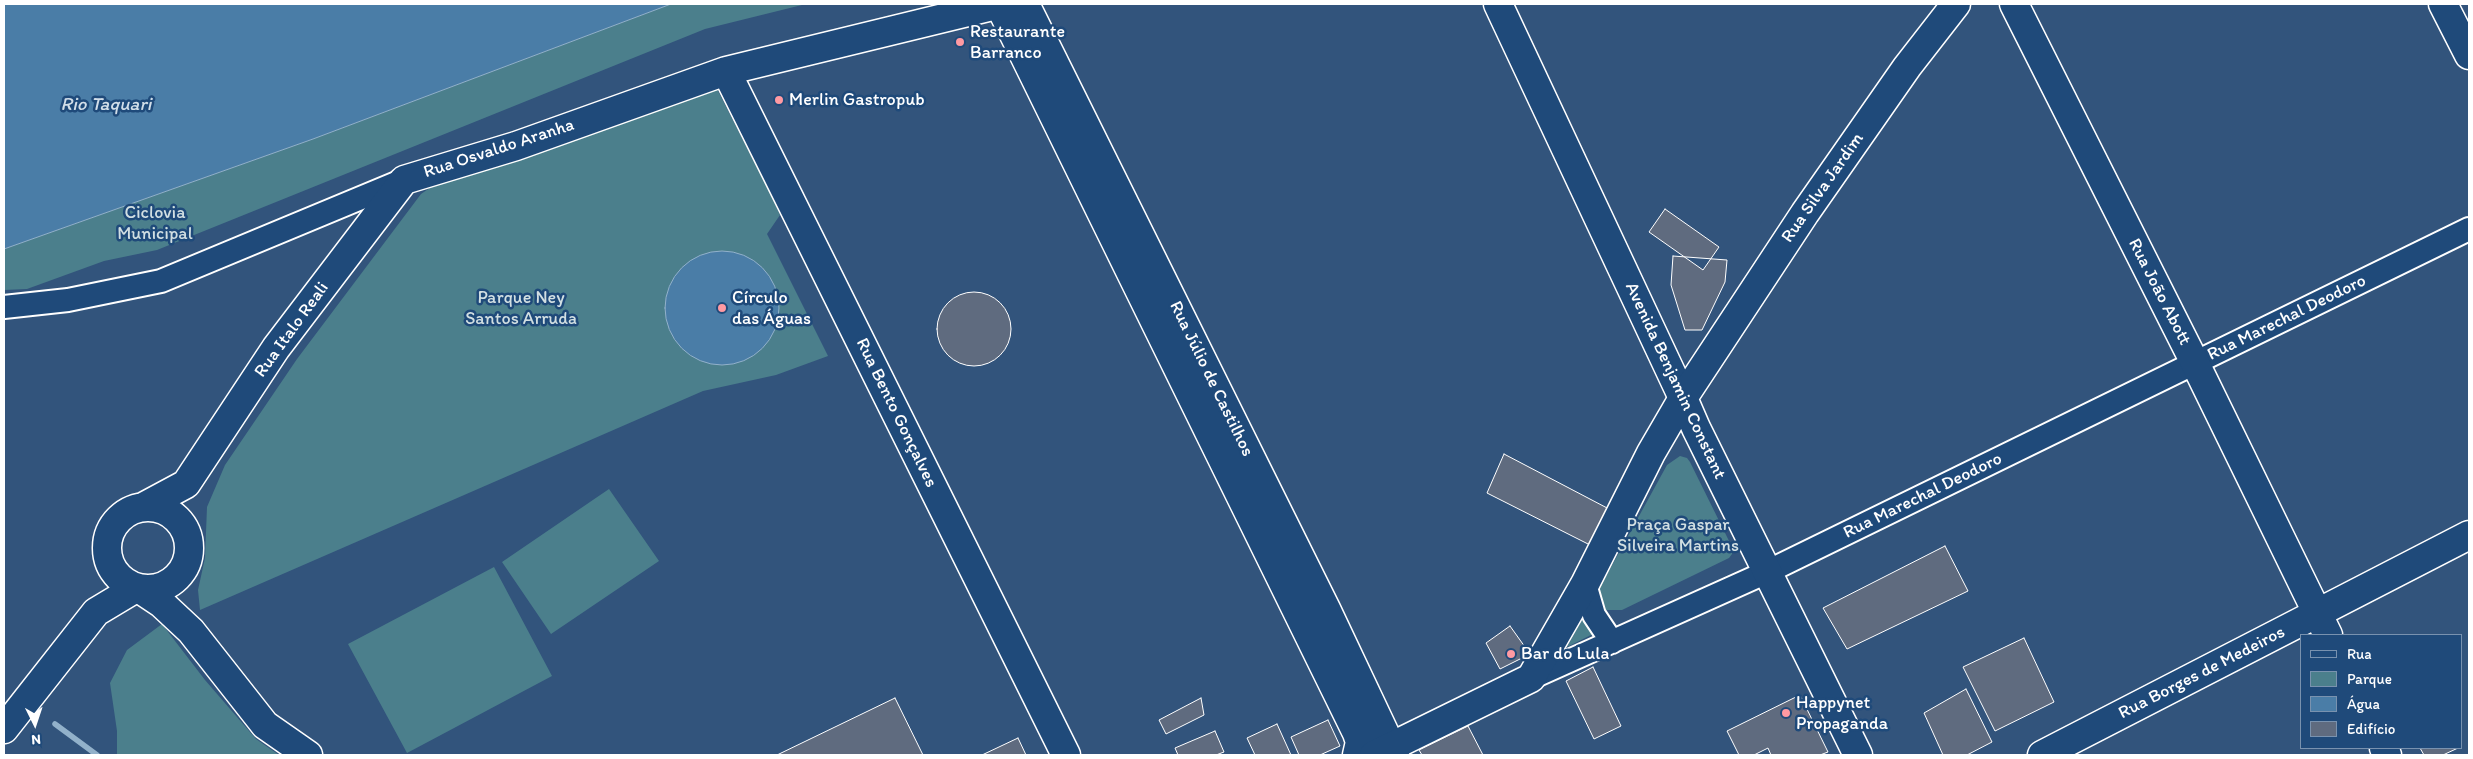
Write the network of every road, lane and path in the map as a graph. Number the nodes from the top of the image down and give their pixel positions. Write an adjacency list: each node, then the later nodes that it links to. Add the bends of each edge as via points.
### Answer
1 (1000, 4): 8 (street, Rua Osvaldo Aranha); 9 (street, Rua Júlio de Castilhos)
2 (1025, 4): 9 (street, Rua Júlio de Castilhos)
3 (1498, 4): 14 (street, Avenida Benjamin Constant)
4 (1956, 4): 14 (street, Rua Silva Jardim, via 1907,67 1810,205)
5 (2014, 4): 13 (street, Rua João Abott)
6 (2443, 4): 7 (street)
7 (2469, 55)
8 (726, 71): 10 (street, Rua Osvaldo Aranha, via 516,146); 36 (street, Rua Bento Gonçalves)
9 (1073, 126): 26 (street, Rua Júlio de Castilhos)
10 (404, 180): 12 (street, Rua Osvaldo Aranha, via 161,281 68,300); 17 (street, Rua Italo Reali, via 276,348)
11 (2469, 229): 13 (street, Rua Marechal Deodoro)
12 (4, 307)
13 (2195, 363): 22 (street, Rua Marechal Deodoro); 27 (street, Rua João Abott)
14 (1690, 387): 15 (street); 16 (street, Rua Silva Jardim)
15 (1696, 428): 16 (street, Rua Silva Jardim, via 1683,430); 22 (street, Avenida Benjamin Constant)
16 (1651, 453): 23 (street, Rua Silva Jardim)
17 (186, 484): 18 (street, Rua Italo Reali); 20 (street)
18 (145, 506): 20 (street, via 172,514 182,524); 21 (street, via 128,512 114,523 107,540)
19 (2469, 535): 27 (street, Rua Borges de Medeiros)
20 (188, 547): 24 (street, via 183,571 171,583 156,589); 28 (street, via 185,594)
21 (108, 558): 24 (street, via 112,572); 25 (street)
22 (1767, 572): 31 (street, Rua Marechal Deodoro); 38 (street, Avenida Benjamin Constant)
23 (1585, 584): 31 (street, via 1594,615); 32 (street, Rua Silva Jardim)
24 (138, 589): 25 (street); 28 (street, via 161,603)
25 (96, 612): 33 (street)
26 (1314, 616): 34 (street, Rua Júlio de Castilhos); 37 (street, Rua Júlio de Castilhos, via 1358,734)
27 (2323, 624): 29 (street, Rua Borges de Medeiros)
28 (191, 630): 35 (street, via 265,725)
29 (2302, 634)
30 (2300, 635): 39 (street, Rua Borges de Medeiros)
31 (1612, 642): 32 (street, Rua Marechal Deodoro)
32 (1530, 678): 34 (street, Rua Marechal Deodoro)
33 (4, 728)
34 (1387, 753)
35 (308, 755)
36 (1066, 755)
37 (1357, 755)
38 (1858, 755)
39 (2042, 755)

